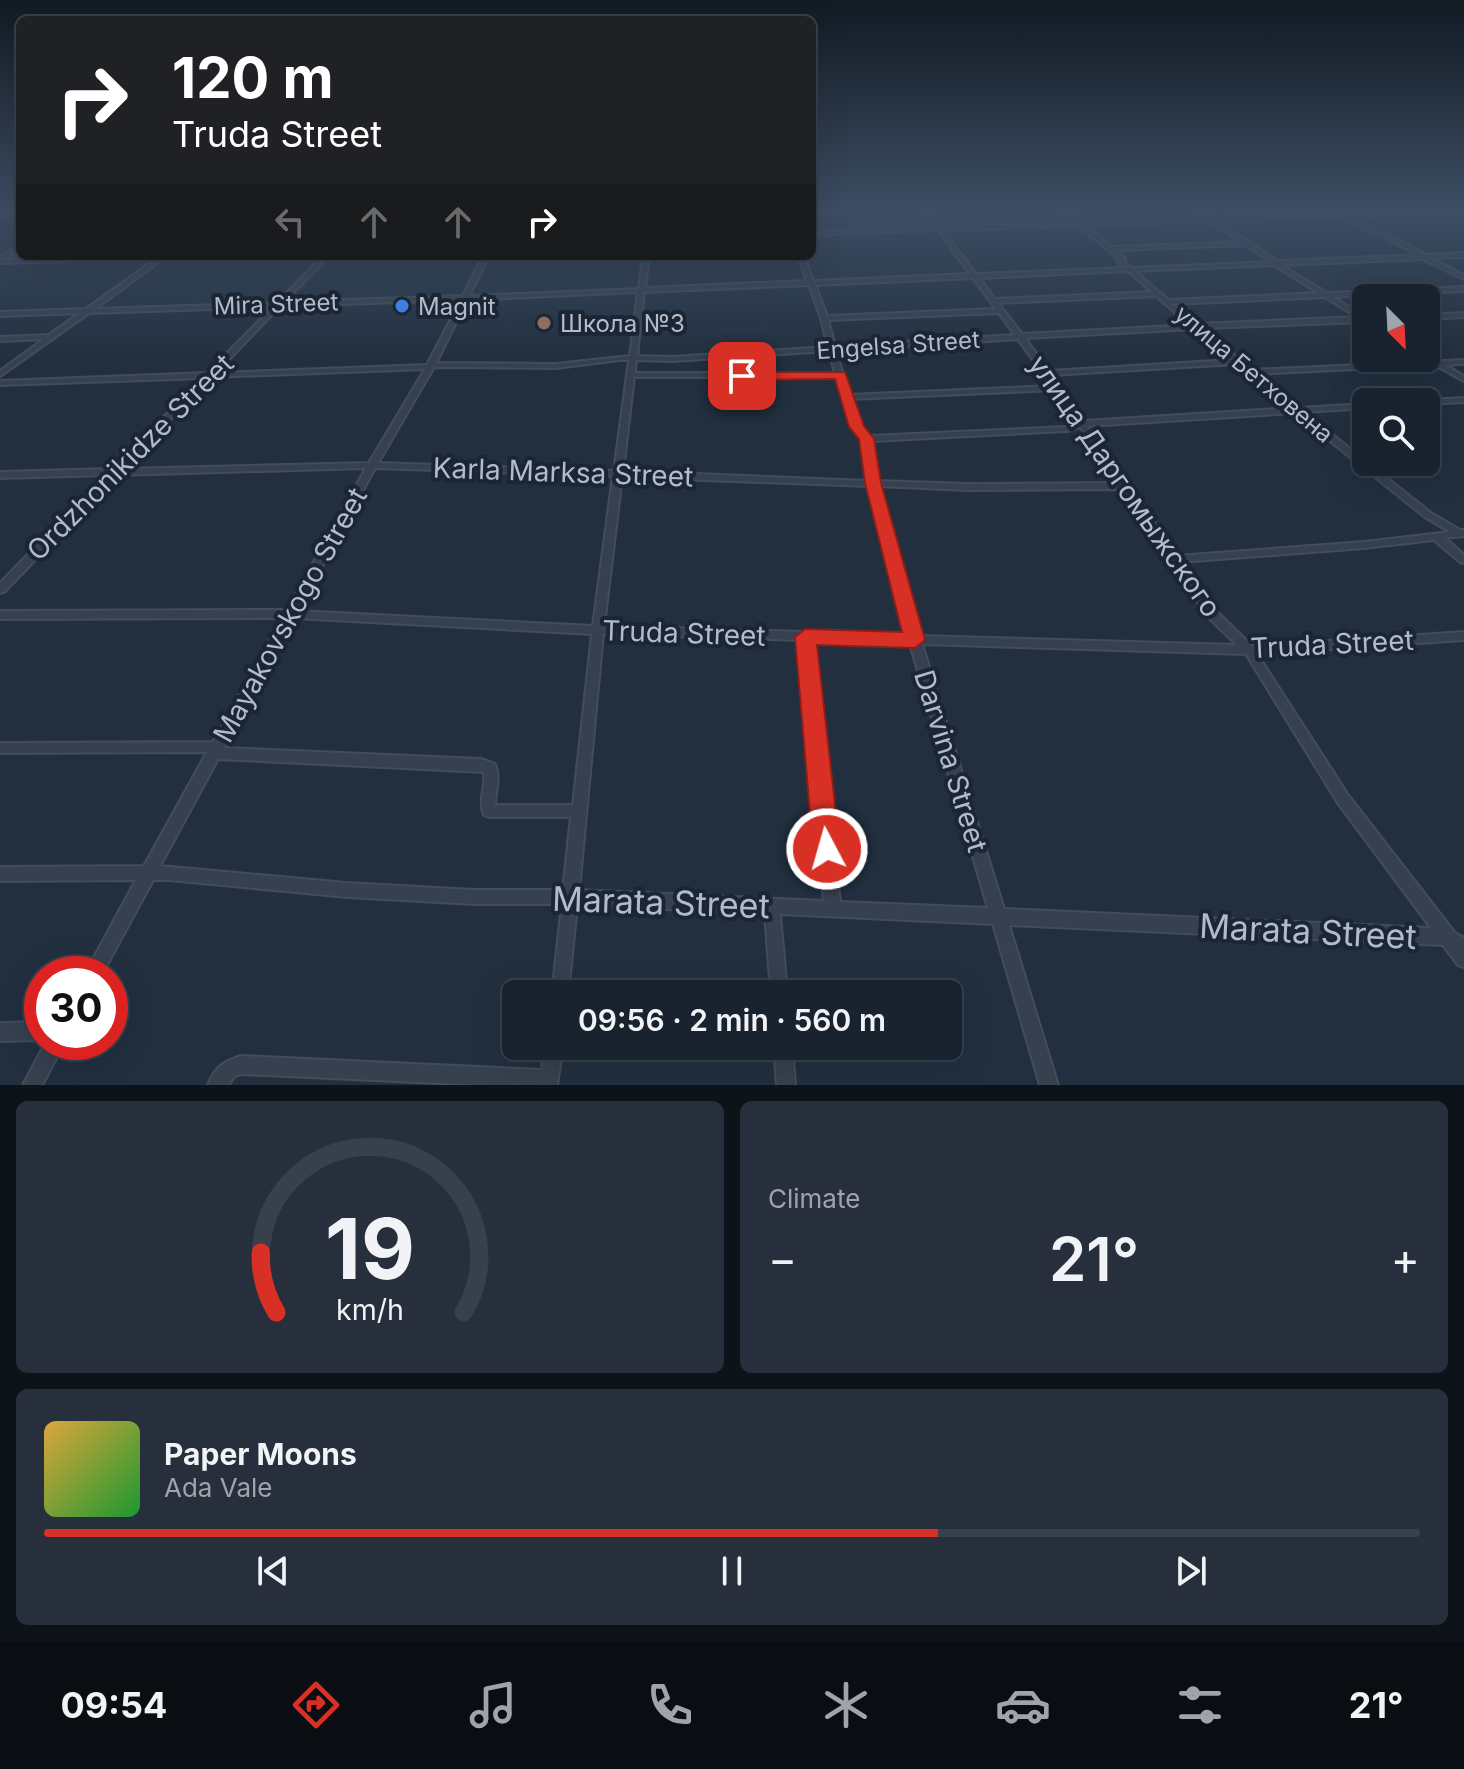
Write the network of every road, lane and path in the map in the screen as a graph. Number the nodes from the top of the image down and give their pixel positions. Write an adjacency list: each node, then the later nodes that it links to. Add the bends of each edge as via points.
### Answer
1 (157, 261): 23 (street)
2 (321, 261): 21 (street, Ordzhonikidze Street)
3 (484, 261): 19 (street, Mayakovskogo Street)
4 (645, 261): 16 (street)
5 (803, 261): 14 (street, Darvina Street)
6 (963, 261): 12 (street, улица Даргомыжского)
7 (1123, 261): 11 (street, улица Бетховена)
8 (1310, 261): 10 (street, Mira Street)
9 (1433, 261): 13 (street)
10 (1276, 262): 11 (street, Mira Street); 18 (street)
11 (1131, 268): 12 (street, Mira Street); 17 (street, улица Бетховена)
12 (974, 276): 14 (street, Mira Street); 22 (street, улица Даргомыжского)
13 (1464, 277)
14 (811, 283): 16 (street, Mira Street); 28 (street, Darvina Street)
15 (1464, 289): 18 (street)
16 (642, 291): 19 (street, Mira Street); 35 (street)
17 (1160, 294): 20 (street, улица Бетховена); 22 (street)
18 (1326, 294): 20 (street); 24 (street)
19 (466, 298): 21 (street, Mira Street); 40 (street, Mayakovskogo Street)
20 (1168, 302): 30 (street, улица Бетховена)
21 (279, 304): 23 (street, Mira Street); 45 (street, Ordzhonikidze Street)
22 (998, 306): 28 (street); 32 (street, улица Даргомыжского)
23 (88, 310): 25 (street, Mira Street); 31 (street)
24 (1352, 311)
25 (0, 314)
26 (1464, 315): 27 (street)
27 (1440, 316)
28 (824, 318): 34 (street, Darvina Street)
29 (1352, 321): 30 (street, Engelsa Street)
30 (1195, 327): 32 (street, Engelsa Street); 36 (street, улица Бетховена)
31 (49, 337): 33 (street); 44 (street)
32 (1020, 337): 34 (street, Engelsa Street); 43 (street, улица Даргомыжского)
33 (0, 339)
34 (831, 348): 35 (street, Engelsa Street); 47 (street, Darvina Street)
35 (632, 357): 40 (street, Engelsa Street, via 556,366); 46 (street)
36 (1237, 362): 42 (street, улица Бетховена); 43 (street)
37 (1464, 362): 38 (street)
38 (1440, 363)
39 (1440, 365): 48 (street)
40 (430, 366): 45 (street, Engelsa Street); 58 (street, Mayakovskogo Street)
41 (1352, 367): 42 (street)
42 (1246, 372): 55 (street, улица Бетховена)
43 (1047, 373): 50 (street, улица Даргомыжского)
44 (0, 374)
45 (212, 375): 49 (street, Engelsa Street); 59 (street, Ordzhonikidze Street)
46 (630, 375): 47 (street, Engelsa Street); 60 (street)
47 (840, 375): 51 (street, Darvina Street)
48 (1464, 379)
49 (0, 383)
50 (1055, 388): 51 (street); 56 (street, улица Даргомыжского)
51 (848, 397): 57 (street, Darvina Street, via 857,427)
52 (1464, 400): 53 (street)
53 (1440, 401)
54 (1352, 407): 55 (street)
55 (1295, 410): 56 (street); 64 (street, улица Бетховена, via 1428,515)
56 (1082, 424): 57 (street); 63 (street, улица Даргомыжского)
57 (867, 439): 62 (street, Darvina Street)
58 (372, 465): 59 (street, Karla Marksa Street); 60 (street, Karla Marksa Street); 69 (street, Mayakovskogo Street)
59 (116, 470): 61 (street, Karla Marksa Street); 68 (street, Ordzhonikidze Street)
60 (618, 474): 62 (street, Karla Marksa Street); 71 (street)
61 (0, 475)
62 (873, 483): 63 (street, Karla Marksa Street); 74 (street, Darvina Street)
63 (1127, 486): 66 (street, улица Даргомыжского)
64 (1460, 532): 65 (street)
65 (1437, 537): 66 (street); 67 (street)
66 (1174, 559): 75 (street, улица Даргомыжского, via 1209,611)
67 (1464, 560)
68 (0, 589)
69 (290, 614): 70 (street, Truda Street); 71 (street, Truda Street); 77 (street, Mayakovskogo Street)
70 (0, 615)
71 (598, 630): 73 (street, Truda Street); 78 (street)
72 (1464, 636): 75 (street, Truda Street)
73 (805, 637): 74 (street, Truda Street); 83 (street)
74 (915, 640): 75 (street, Truda Street); 84 (street, Darvina Street)
75 (1249, 650): 85 (street, улица Даргомыжского, via 1343,799)
76 (0, 748): 77 (street)
77 (216, 750): 78 (street, via 481,765 493,773 489,811); 79 (street, Mayakovskogo Street)
78 (579, 811): 81 (street)
79 (149, 873): 80 (street, Marata Street); 81 (street, Marata Street, via 395,893); 87 (street, Mayakovskogo Street)
80 (0, 874)
81 (571, 897): 82 (street, Marata Street); 89 (street)
82 (772, 906): 83 (street, Marata Street); 90 (street)
83 (833, 909): 84 (street, Marata Street)
84 (998, 917): 85 (street, Marata Street); 100 (street, Darvina Street)
85 (1445, 937): 86 (street, Marata Street); 88 (street, улица Даргомыжского)
86 (1464, 947)
87 (103, 956)
88 (1464, 959)
89 (562, 980)
90 (778, 980)
91 (24, 1031): 92 (street)
92 (0, 1032)
93 (46, 1060): 97 (street)
94 (552, 1060): 96 (street)
95 (784, 1060): 99 (street)
96 (550, 1082): 98 (street, via 241,1065 229,1069)
97 (32, 1085)
98 (217, 1085)
99 (786, 1085)
100 (1049, 1085)

